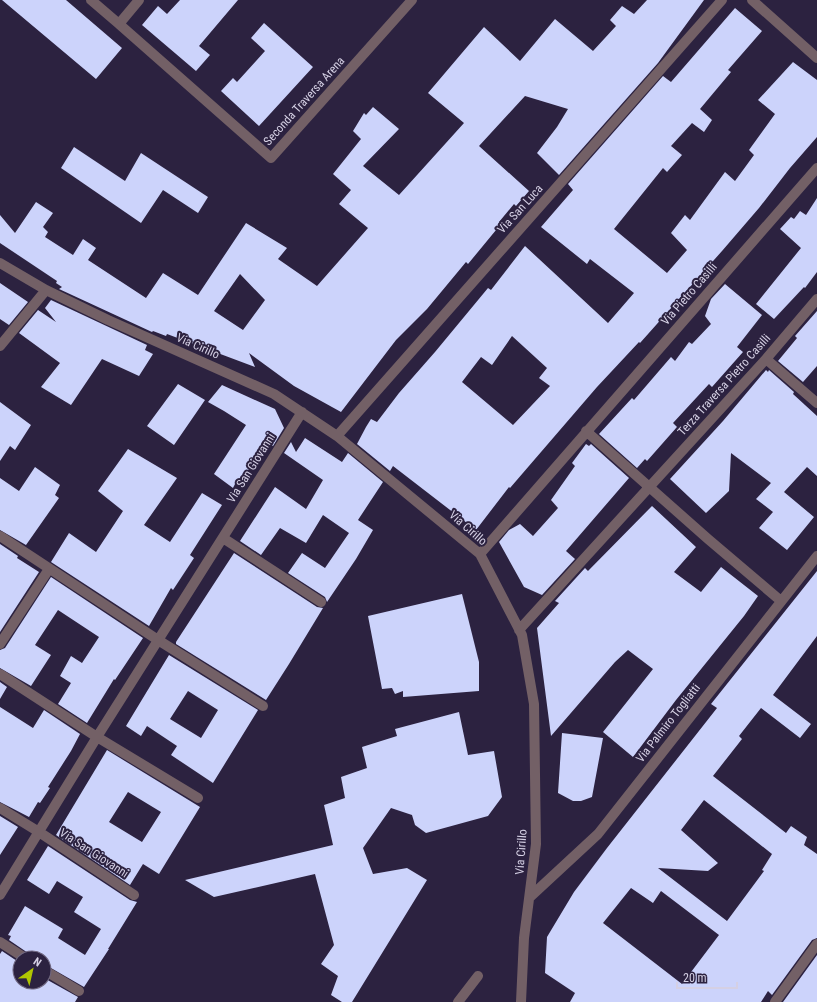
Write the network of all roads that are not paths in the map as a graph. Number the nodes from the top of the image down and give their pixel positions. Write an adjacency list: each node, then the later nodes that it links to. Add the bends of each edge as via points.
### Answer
1 (91, 0): 6 (street)
2 (139, 0): 6 (street)
3 (412, 0): 6 (street, Seconda Traversa Arena, via 271,158)
4 (722, 0): 17 (street, Via San Luca)
5 (752, 0): 7 (street)
6 (119, 24)
7 (817, 58)
8 (815, 173): 16 (street, Via Pietro Casilli)
9 (0, 263): 10 (street, Via Cirillo)
10 (46, 290): 12 (street); 15 (street, Via Cirillo, via 274,394)
11 (817, 299): 13 (street, Terza Traversa Pietro Casilli)
12 (0, 346)
13 (766, 358): 14 (street); 18 (street, Terza Traversa Pietro Casilli)
14 (817, 403)
15 (302, 412): 17 (street, Via Cirillo); 20 (street, Via San Giovanni)
16 (586, 431): 18 (street); 21 (street, Via Pietro Casilli)
17 (337, 436): 21 (street, Via Cirillo)
18 (650, 487): 24 (street); 26 (street, Terza Traversa Pietro Casilli)
19 (0, 536): 23 (street)
20 (223, 538): 25 (street); 27 (street, Via San Giovanni)
21 (480, 554): 26 (street, Via Cirillo)
22 (817, 556): 24 (street, Via Palmiro Togliatti)
23 (49, 569): 27 (street); 28 (street)
24 (781, 601): 37 (street, Via Palmiro Togliatti, via 598,834)
25 (321, 602)
26 (519, 630): 37 (street, Via Cirillo, via 534,704 536,844)
27 (158, 640): 30 (street); 31 (street, Via San Giovanni)
28 (0, 644)
29 (0, 674): 31 (street)
30 (262, 706)
31 (97, 737): 32 (street); 34 (street, Via San Giovanni)
32 (198, 798)
33 (0, 808): 34 (street, Via San Giovanni)
34 (39, 832): 35 (street, Via San Giovanni); 36 (street, Via San Giovanni)
35 (0, 895)
36 (134, 895)
37 (530, 897): 45 (street, Via Cirillo, via 524,938)
38 (0, 942): 40 (street)
39 (817, 944): 46 (street)
40 (12, 950)
41 (52, 975): 43 (street)
42 (478, 976): 44 (street)
43 (79, 991)
44 (458, 1002)
45 (521, 1002)
46 (776, 1002)

